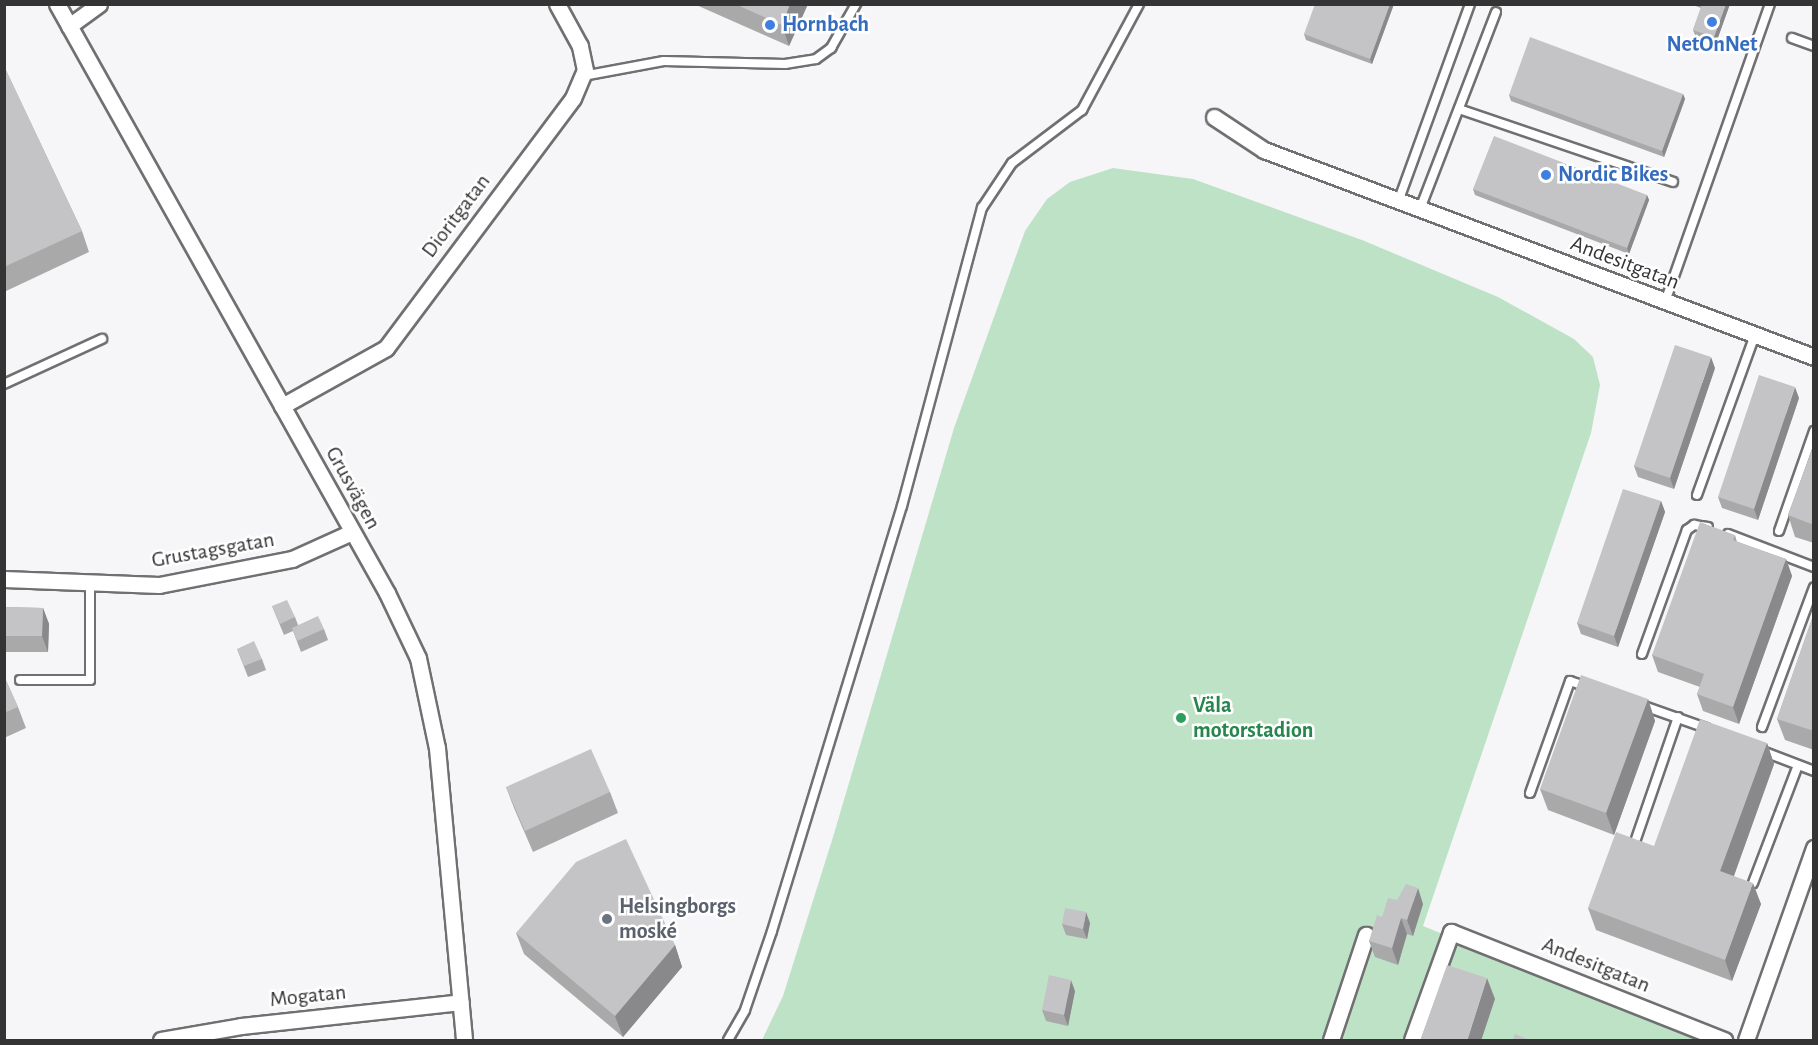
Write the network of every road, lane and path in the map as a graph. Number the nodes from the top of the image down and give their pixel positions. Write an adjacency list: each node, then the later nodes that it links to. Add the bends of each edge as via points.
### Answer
1 (57, 4): 9 (street, Grusvägen)
2 (99, 4): 9 (street)
3 (557, 4): 12 (street, via 580,46)
4 (856, 4): 12 (lane, via 831,48 816,59 785,64 664,60)
5 (1139, 4): 50 (lane, via 1082,110 1012,163 982,208 902,506 772,931 745,1010)
6 (1470, 4): 16 (lane)
7 (1770, 4): 18 (lane)
8 (1496, 12): 13 (lane)
9 (69, 26): 23 (street, Grusvägen)
10 (1792, 38): 11 (lane)
11 (1814, 46)
12 (583, 76): 23 (street, Dioritgatan, via 573,98 386,348)
13 (1459, 109): 15 (lane); 17 (lane)
14 (1214, 117): 16 (street, Andesitgatan, via 1264,150)
15 (1673, 182)
16 (1398, 202): 17 (street, Andesitgatan)
17 (1420, 209): 18 (street, Andesitgatan)
18 (1665, 302): 19 (street, Andesitgatan)
19 (1755, 335): 21 (street, Andesitgatan); 25 (lane)
20 (102, 339): 22 (lane)
21 (1814, 357)
22 (4, 384)
23 (282, 406): 27 (street, Grusvägen)
24 (1814, 431): 26 (lane)
25 (1697, 495)
26 (1779, 531)
27 (352, 532): 30 (street, Grustagsgatan, via 308,554 224,574 149,586); 47 (street, Grusvägen, via 407,632 427,686 437,748)
28 (1814, 567): 32 (lane, via 1694,525 1687,530)
29 (4, 579): 30 (street, Grustagsgatan)
30 (90, 583): 33 (lane, via 90,680)
31 (1814, 586): 37 (lane)
32 (1642, 654)
33 (20, 680)
34 (1592, 689): 42 (lane, via 1570,681)
35 (1635, 703): 36 (lane)
36 (1678, 717): 38 (lane); 43 (lane)
37 (1762, 727)
38 (1711, 730)
39 (1755, 748): 40 (lane)
40 (1798, 765): 41 (lane); 45 (lane)
41 (1814, 771)
42 (1530, 793)
43 (1636, 839)
44 (1814, 848): 54 (street)
45 (1754, 883)
46 (1366, 935): 51 (street)
47 (460, 1002): 48 (street, Mogatan, via 241,1026); 49 (street, Grusvägen)
48 (161, 1041)
49 (464, 1041)
50 (728, 1041)
51 (1331, 1041)
52 (1412, 1041): 53 (street, Andesitgatan, via 1451,932)
53 (1725, 1041)
54 (1746, 1041)

